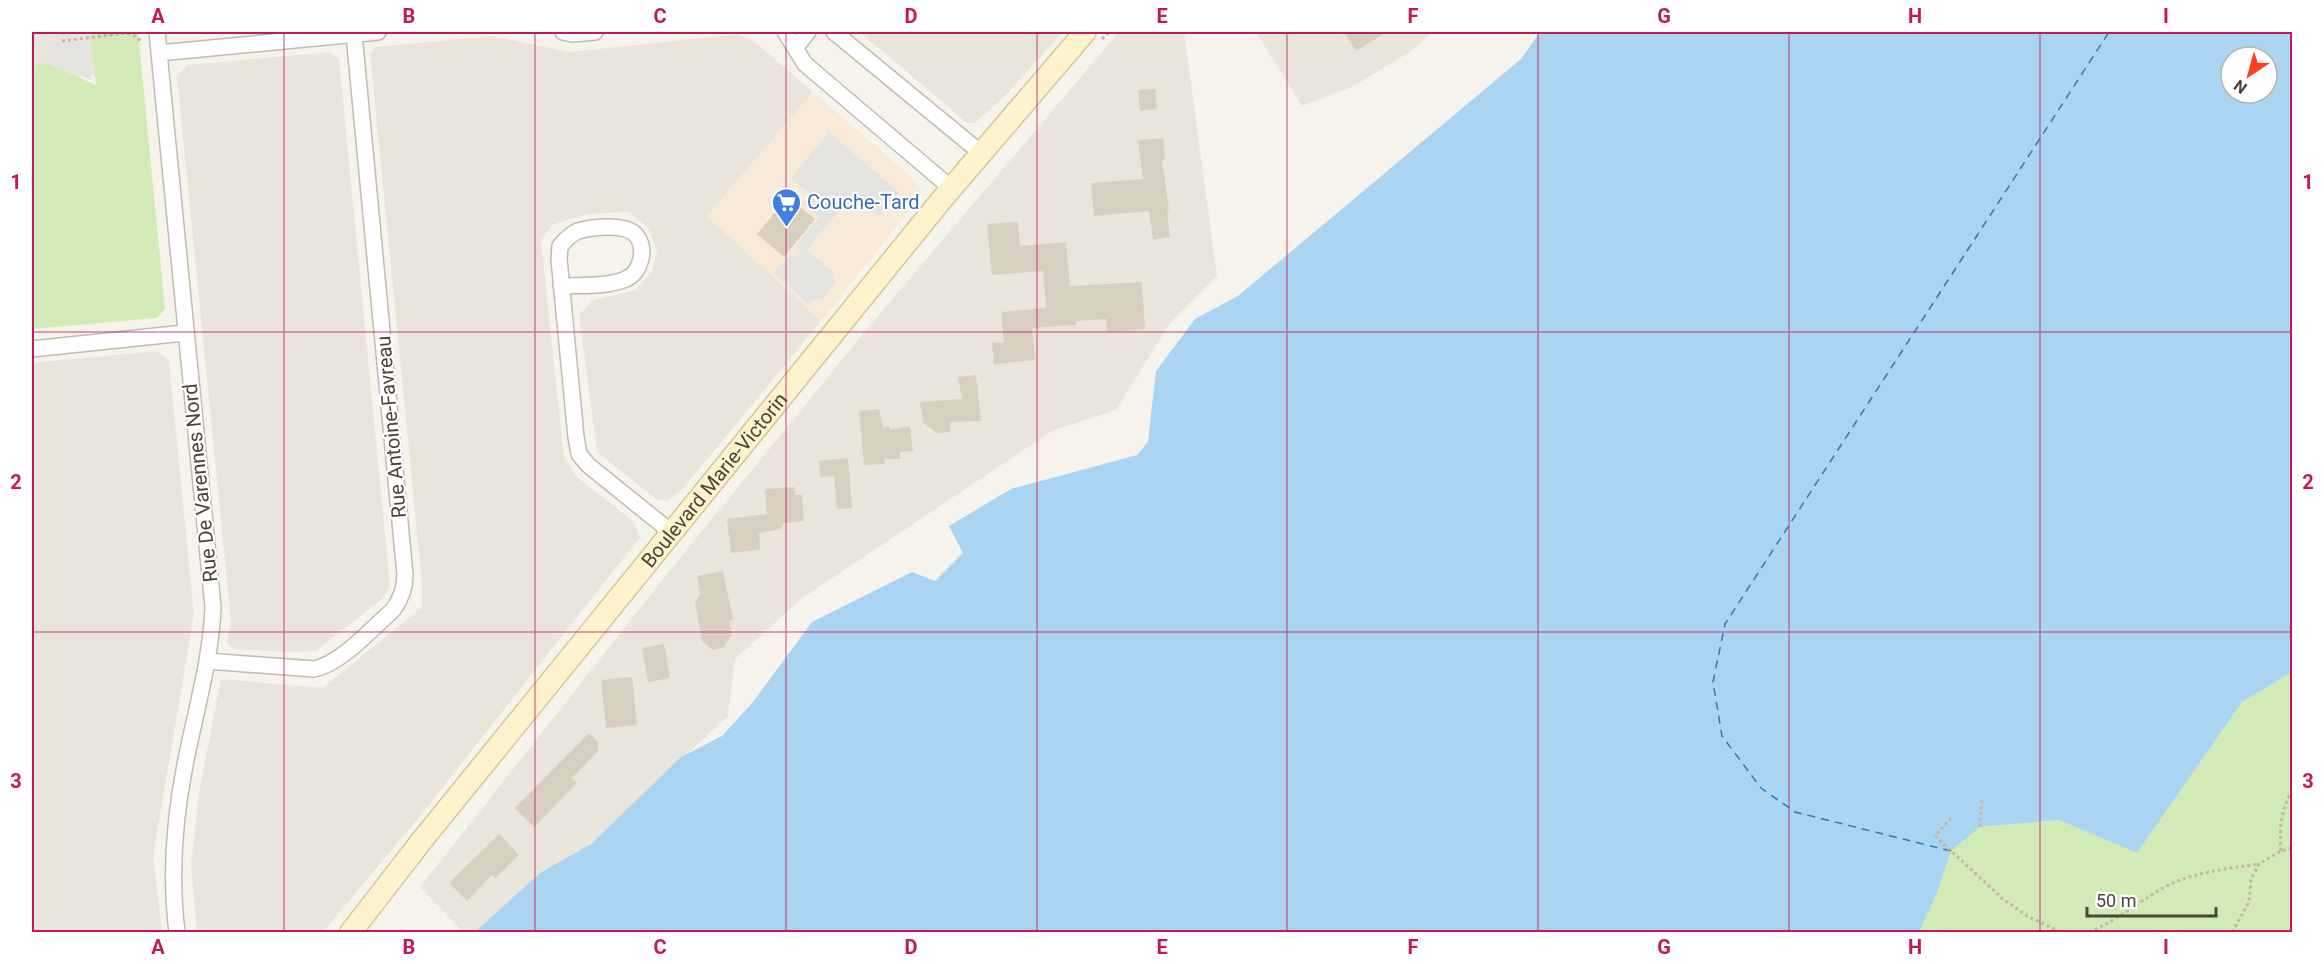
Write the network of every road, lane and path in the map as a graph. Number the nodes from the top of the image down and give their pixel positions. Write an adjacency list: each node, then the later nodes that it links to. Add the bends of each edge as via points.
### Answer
1 (157, 32): 13 (street, Rue De Varennes Nord)
2 (378, 32): 9 (street)
3 (563, 32): 4 (street)
4 (595, 32)
5 (785, 32): 12 (street)
6 (808, 32): 12 (street)
7 (834, 32): 14 (street)
8 (1084, 32): 14 (street, Boulevard Marie-Victorin)
9 (354, 34): 13 (street); 20 (street, Rue Antoine-Favreau, via 405,575 403,592 393,610 322,668)
10 (62, 41): 11 (path, via 126,33)
11 (144, 41)
12 (795, 48): 15 (street, via 805,63)
13 (159, 53): 17 (street, Rue De Varennes Nord)
14 (981, 153): 15 (street, Boulevard Marie-Victorin)
15 (951, 188): 19 (street, Boulevard Marie-Victorin)
16 (561, 286): 16 (street, via 560,246 577,232 618,227 636,236 641,258 632,275 611,283); 19 (street, via 579,454)
17 (184, 333): 18 (street); 20 (street, Rue De Varennes Nord, via 213,607)
18 (32, 349)
19 (671, 532): 29 (street, Boulevard Marie-Victorin)
20 (207, 661): 28 (street, Rue De Varennes Nord, via 174,836)
21 (2292, 790): 26 (path, via 2282,814)
22 (1982, 797): 24 (path)
23 (1951, 818): 30 (path, via 1935,836 2003,899)
24 (1980, 827)
25 (2292, 848): 26 (path)
26 (2281, 851): 27 (path)
27 (2259, 864): 31 (path, via 2197,873 2161,889 2110,924); 32 (path, via 2251,879 2249,902)
28 (177, 933)
29 (351, 933)
30 (2061, 933)
31 (2089, 933)
32 (2232, 933)

